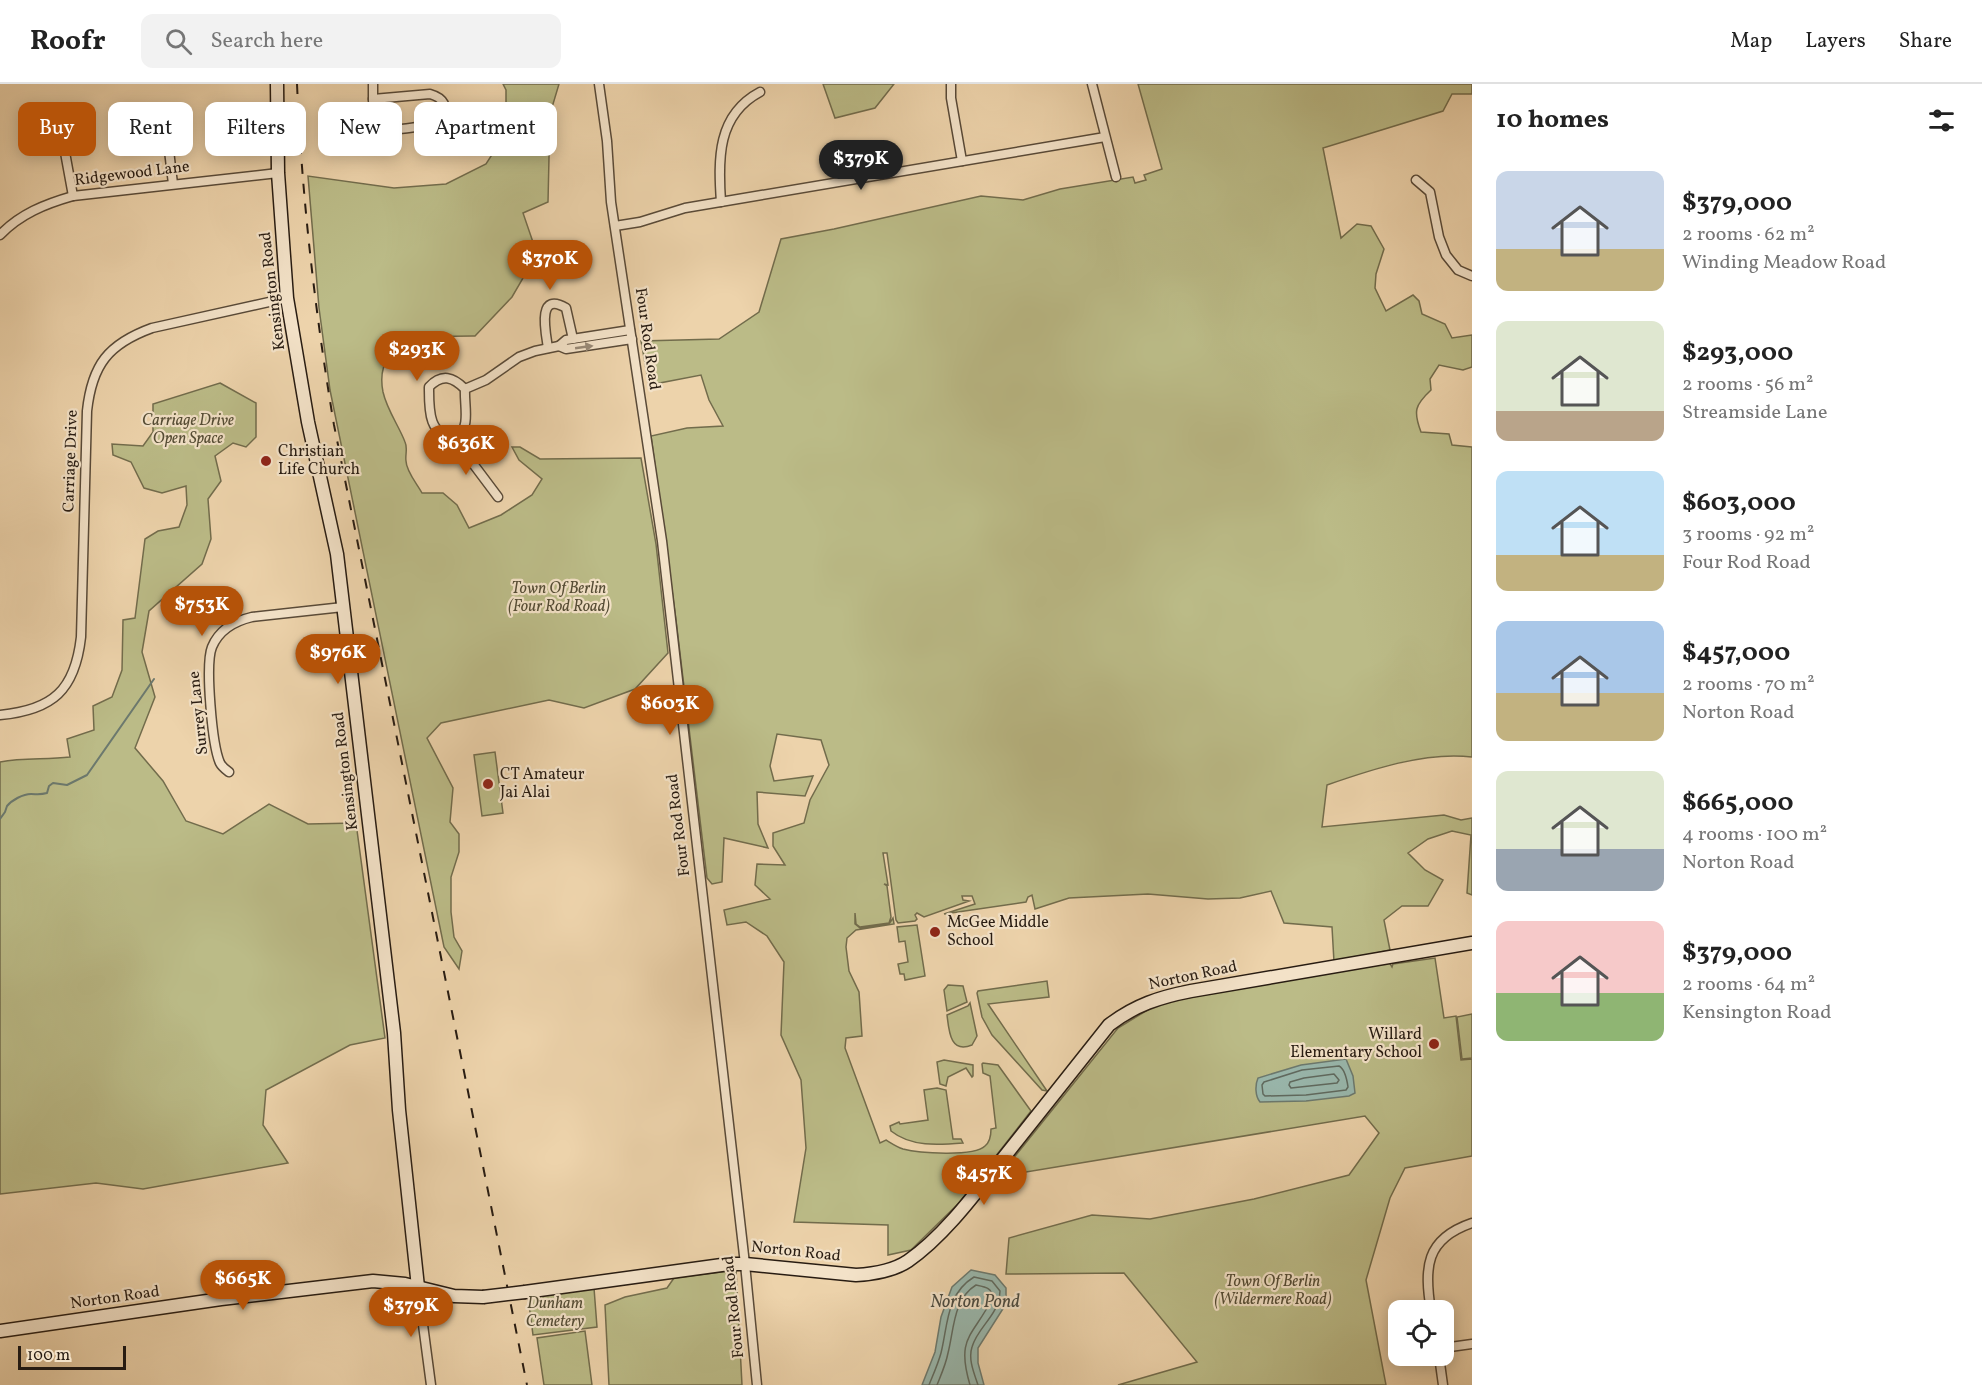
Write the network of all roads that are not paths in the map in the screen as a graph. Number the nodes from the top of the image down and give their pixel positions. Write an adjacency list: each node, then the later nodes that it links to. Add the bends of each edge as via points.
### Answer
1 (277, 84): 12 (main road, Kensington Road)
2 (373, 84): 7 (street)
3 (599, 84): 18 (street, Four Rod Road)
4 (951, 84): 11 (street)
5 (1092, 84): 8 (street)
6 (760, 92): 17 (street, via 735,112 726,132 720,150)
7 (374, 99): 7 (street, via 374,120 381,128 435,124 443,120 446,112 444,103 430,94)
8 (1105, 137): 11 (street); 13 (street)
9 (66, 156): 16 (street)
10 (170, 156): 15 (street)
11 (962, 161): 17 (street)
12 (278, 173): 15 (street, Ridgewood Lane); 21 (main road, Kensington Road)
13 (1116, 177)
14 (1416, 180): 20 (street, via 1430,192 1446,255 1458,270)
15 (173, 184): 16 (street, Ridgewood Lane)
16 (73, 196): 19 (street, Ridgewood Lane, via 29,212)
17 (722, 202): 18 (street)
18 (615, 226): 22 (street, Four Rod Road)
19 (0, 236)
20 (1472, 276)
21 (287, 298): 29 (main road, Kensington Road); 30 (street, Carriage Drive, via 152,327 132,335 104,357 95,373 87,411 79,658 74,673 53,699 22,713)
22 (631, 335): 23 (street); 24 (street, one-way to 22, via 566,349); 34 (street, Four Rod Road, via 662,541)
23 (573, 339): 24 (street); 25 (street, via 566,308 552,304 544,316)
24 (559, 346): 25 (street)
25 (548, 348): 26 (street, via 519,357)
26 (465, 389): 27 (street, via 466,424); 27 (street, via 455,379 444,378 429,387 433,425 445,438)
27 (457, 438): 28 (street)
28 (498, 497)
29 (344, 607): 31 (street, Surrey Lane, via 252,617 238,621 219,635 208,671 216,751 220,765); 35 (main road, Kensington Road, via 394,1033)
30 (0, 715)
31 (229, 772)
32 (1472, 943): 34 (main road, Norton Road, via 1146,1002 1109,1025 984,1183 927,1246 907,1262 873,1274 856,1275)
33 (1472, 1223): 36 (street, via 1449,1233 1433,1252 1427,1273)
34 (745, 1263): 35 (main road, Norton Road, bridge, via 483,1297 449,1295); 42 (street, Four Rod Road)
35 (418, 1287): 37 (main road, Norton Road, via 388,1281 363,1282); 41 (street, Kensington Road)
36 (1430, 1300)
37 (0, 1331)
38 (1472, 1344): 39 (street)
39 (1454, 1346)
40 (1440, 1366): 43 (street)
41 (431, 1385)
42 (757, 1385)
43 (1443, 1385)

